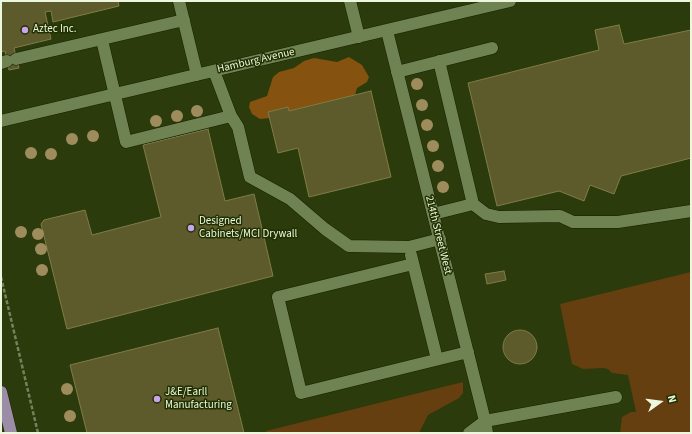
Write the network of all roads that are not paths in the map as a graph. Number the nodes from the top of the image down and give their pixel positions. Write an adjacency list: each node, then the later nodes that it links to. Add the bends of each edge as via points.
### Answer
1 (179, 1): 5 (street)
2 (350, 1): 7 (street)
3 (510, 1): 4 (street, Hamburg Avenue)
4 (485, 4): 6 (street, Hamburg Avenue)
5 (184, 20): 8 (street); 14 (street)
6 (387, 30): 7 (street, Hamburg Avenue); 13 (street, 214th Street West)
7 (359, 37): 12 (street, Hamburg Avenue)
8 (102, 40): 10 (street); 15 (street)
9 (492, 48): 11 (street)
10 (8, 61)
11 (439, 62): 13 (street); 18 (street)
12 (214, 71): 14 (street, Hamburg Avenue); 16 (street)
13 (397, 72): 20 (street, 214th Street West)
14 (198, 75): 15 (street, Hamburg Avenue)
15 (115, 94): 16 (street, via 126,142); 17 (street, Hamburg Avenue)
16 (231, 116): 22 (street, via 238,127 250,177 290,199 349,246)
17 (1, 121)
18 (474, 204): 19 (street, via 486,214 560,216 573,222 618,222); 20 (street)
19 (691, 211)
20 (433, 214): 21 (street, 214th Street West)
21 (440, 239): 22 (street); 24 (street, 214th Street West)
22 (409, 247): 23 (street)
23 (414, 264): 25 (street); 25 (street, via 278,297 292,357 301,393)
24 (468, 352): 25 (street); 28 (street, 214th Street West)
25 (437, 359)
26 (1, 392): 29 (main road)
27 (616, 397): 28 (street)
28 (486, 427): 30 (street)
29 (12, 433)
30 (469, 433)

